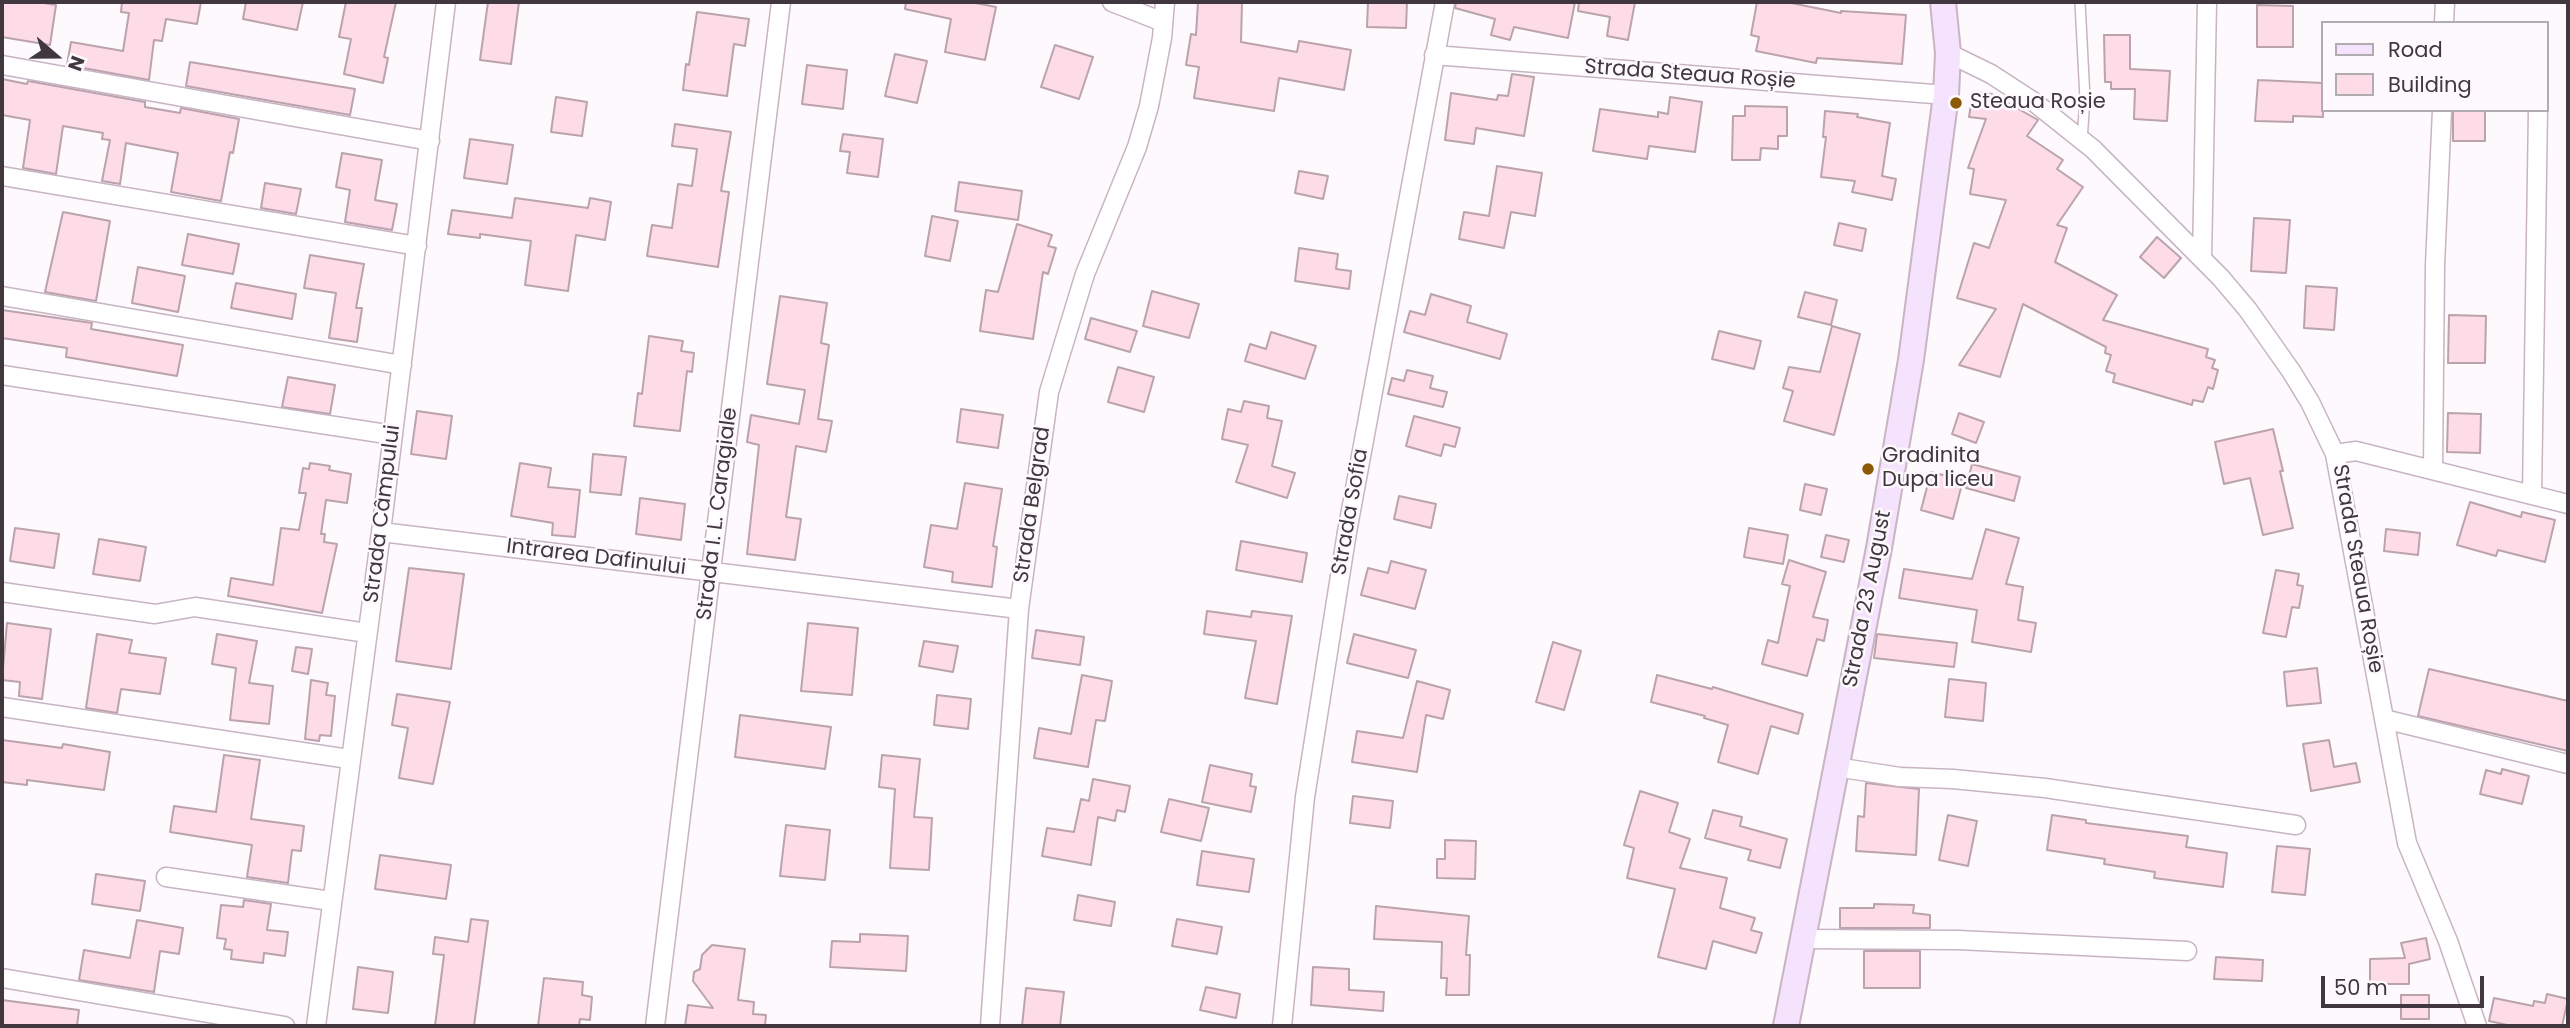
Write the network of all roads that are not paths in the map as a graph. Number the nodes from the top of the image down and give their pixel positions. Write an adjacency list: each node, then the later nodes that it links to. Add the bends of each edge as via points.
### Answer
1 (446, 2): 19 (street, Strada Câmpului)
2 (781, 2): 32 (street, Strada I. L. Caragiale)
3 (1112, 2): 11 (street)
4 (1165, 2): 11 (street, Strada Belgrad)
5 (1446, 2): 13 (street, Strada Sofia)
6 (1943, 2): 12 (main road, Strada 23 August)
7 (2080, 2): 18 (lane)
8 (2207, 2): 22 (street)
9 (2445, 2): 10 (street)
10 (2444, 21)
11 (1163, 22): 34 (street, Strada Belgrad, via 1137,146 1084,274 1049,392)
12 (1948, 53): 15 (main road, Strada 23 August); 18 (street, Strada Steaua Roșie, via 1991,74)
13 (1434, 55): 15 (street, Strada Steaua Roșie); 51 (street, Strada Sofia, via 1347,532 1305,797)
14 (2, 65): 19 (street)
15 (1946, 95): 40 (main road, Strada 23 August, via 1911,360)
16 (2441, 112): 28 (street)
17 (2538, 112): 29 (street)
18 (2082, 139): 22 (street, Strada Steaua Roșie)
19 (430, 141): 21 (street, Strada Câmpului)
20 (2, 176): 21 (street)
21 (417, 246): 24 (street, Strada Câmpului)
22 (2202, 259): 27 (street, Strada Steaua Roșie, via 2248,310 2291,371)
23 (2, 296): 24 (street)
24 (402, 365): 26 (street, Strada Câmpului)
25 (2, 375): 26 (street)
26 (393, 435): 31 (street, Strada Câmpului)
27 (2336, 454): 28 (street, via 2356,452); 37 (street, Strada Steaua Roșie)
28 (2433, 469): 29 (street)
29 (2532, 495): 30 (street)
30 (2568, 504)
31 (381, 532): 32 (street, Intrarea Dafinului); 35 (street, Strada Câmpului)
32 (710, 572): 34 (street, Intrarea Dafinului); 49 (street, Strada I. L. Caragiale)
33 (2, 592): 35 (street, via 155,614 195,607)
34 (1019, 608): 50 (street, Strada Belgrad)
35 (367, 633): 38 (street, Strada Câmpului)
36 (2, 707): 38 (street)
37 (2384, 719): 39 (street); 53 (street, Strada Steaua Roșie, via 2407,843)
38 (349, 759): 43 (street, Strada Câmpului)
39 (2568, 764)
40 (1836, 767): 41 (street, via 2045,789); 44 (main road, Strada 23 August)
41 (2296, 825)
42 (166, 877): 43 (street)
43 (331, 901): 48 (street, Strada Câmpului)
44 (1803, 939): 45 (street, via 1958,940); 52 (main road, Strada 23 August)
45 (2187, 951)
46 (2, 978): 47 (street)
47 (285, 1026)
48 (316, 1026)
49 (655, 1026)
50 (990, 1026)
51 (1282, 1026)
52 (1786, 1026)
53 (2477, 1026)

